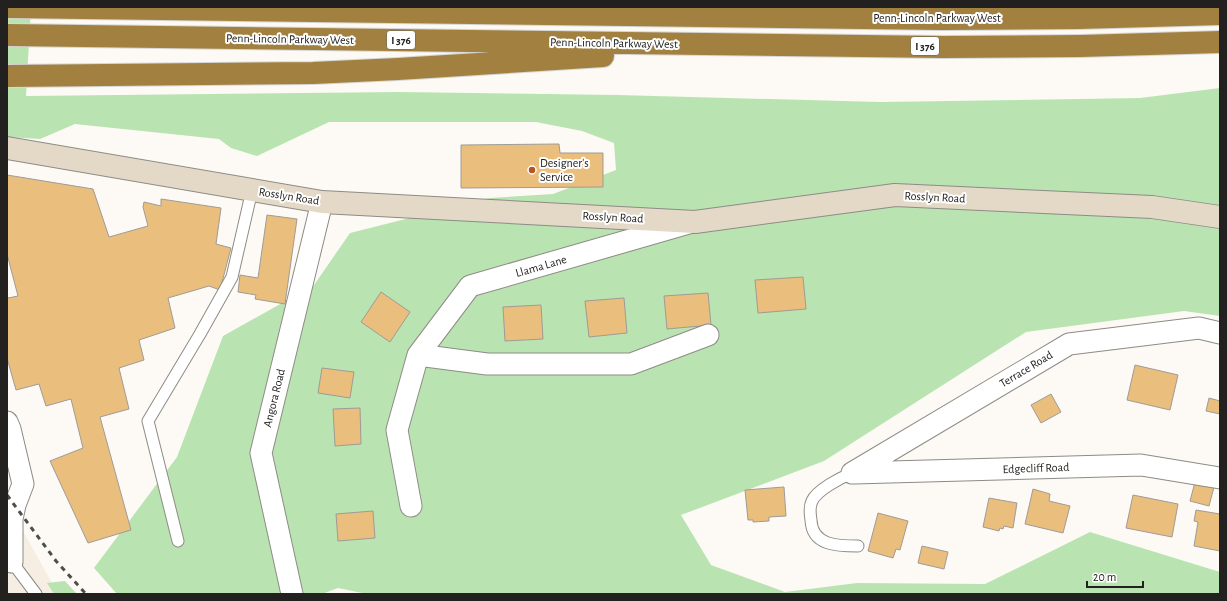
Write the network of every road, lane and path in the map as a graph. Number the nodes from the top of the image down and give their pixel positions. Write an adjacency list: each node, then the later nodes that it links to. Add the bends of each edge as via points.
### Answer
1 (7, 7): 4 (highway, Penn-Lincoln Parkway West)
2 (464, 7): 5 (highway)
3 (1176, 7): 7 (highway)
4 (33, 8): 5 (highway, Penn-Lincoln Parkway West)
5 (529, 13): 7 (highway, Penn-Lincoln Parkway West, via 943,19)
6 (1220, 14): 7 (highway, Penn-Lincoln Parkway West)
7 (1079, 18)
8 (7, 35): 10 (highway, Penn-Lincoln Parkway West / I 376)
9 (1220, 42): 10 (highway, Penn-Lincoln Parkway West / I 376, via 1072,46)
10 (770, 45): 11 (highway, via 313,73)
11 (7, 76)
12 (7, 148): 13 (street, Rosslyn Road)
13 (252, 190): 14 (street, Rosslyn Road); 25 (lane, via 232,277 148,421)
14 (322, 202): 16 (street, Rosslyn Road); 29 (street, Angora Road, via 261,453)
15 (1220, 217): 16 (street, Rosslyn Road, via 1152,207 895,195)
16 (695, 222): 19 (street, Llama Lane, via 470,286)
17 (1220, 333): 21 (street, Terrace Road, via 1199,328 1069,344)
18 (708, 335): 19 (street, via 631,364 488,364)
19 (418, 355): 23 (street, Llama Lane, via 397,430)
20 (7, 422): 24 (street, via 23,484)
21 (852, 473): 22 (street, Edgecliff Road, via 1141,465); 26 (lane, via 835,480 812,500 811,528 820,539 838,546)
22 (1220, 478)
23 (411, 506)
24 (9, 521): 27 (street)
25 (178, 541)
26 (858, 546)
27 (12, 562): 28 (lane)
28 (36, 594)
29 (292, 594)

